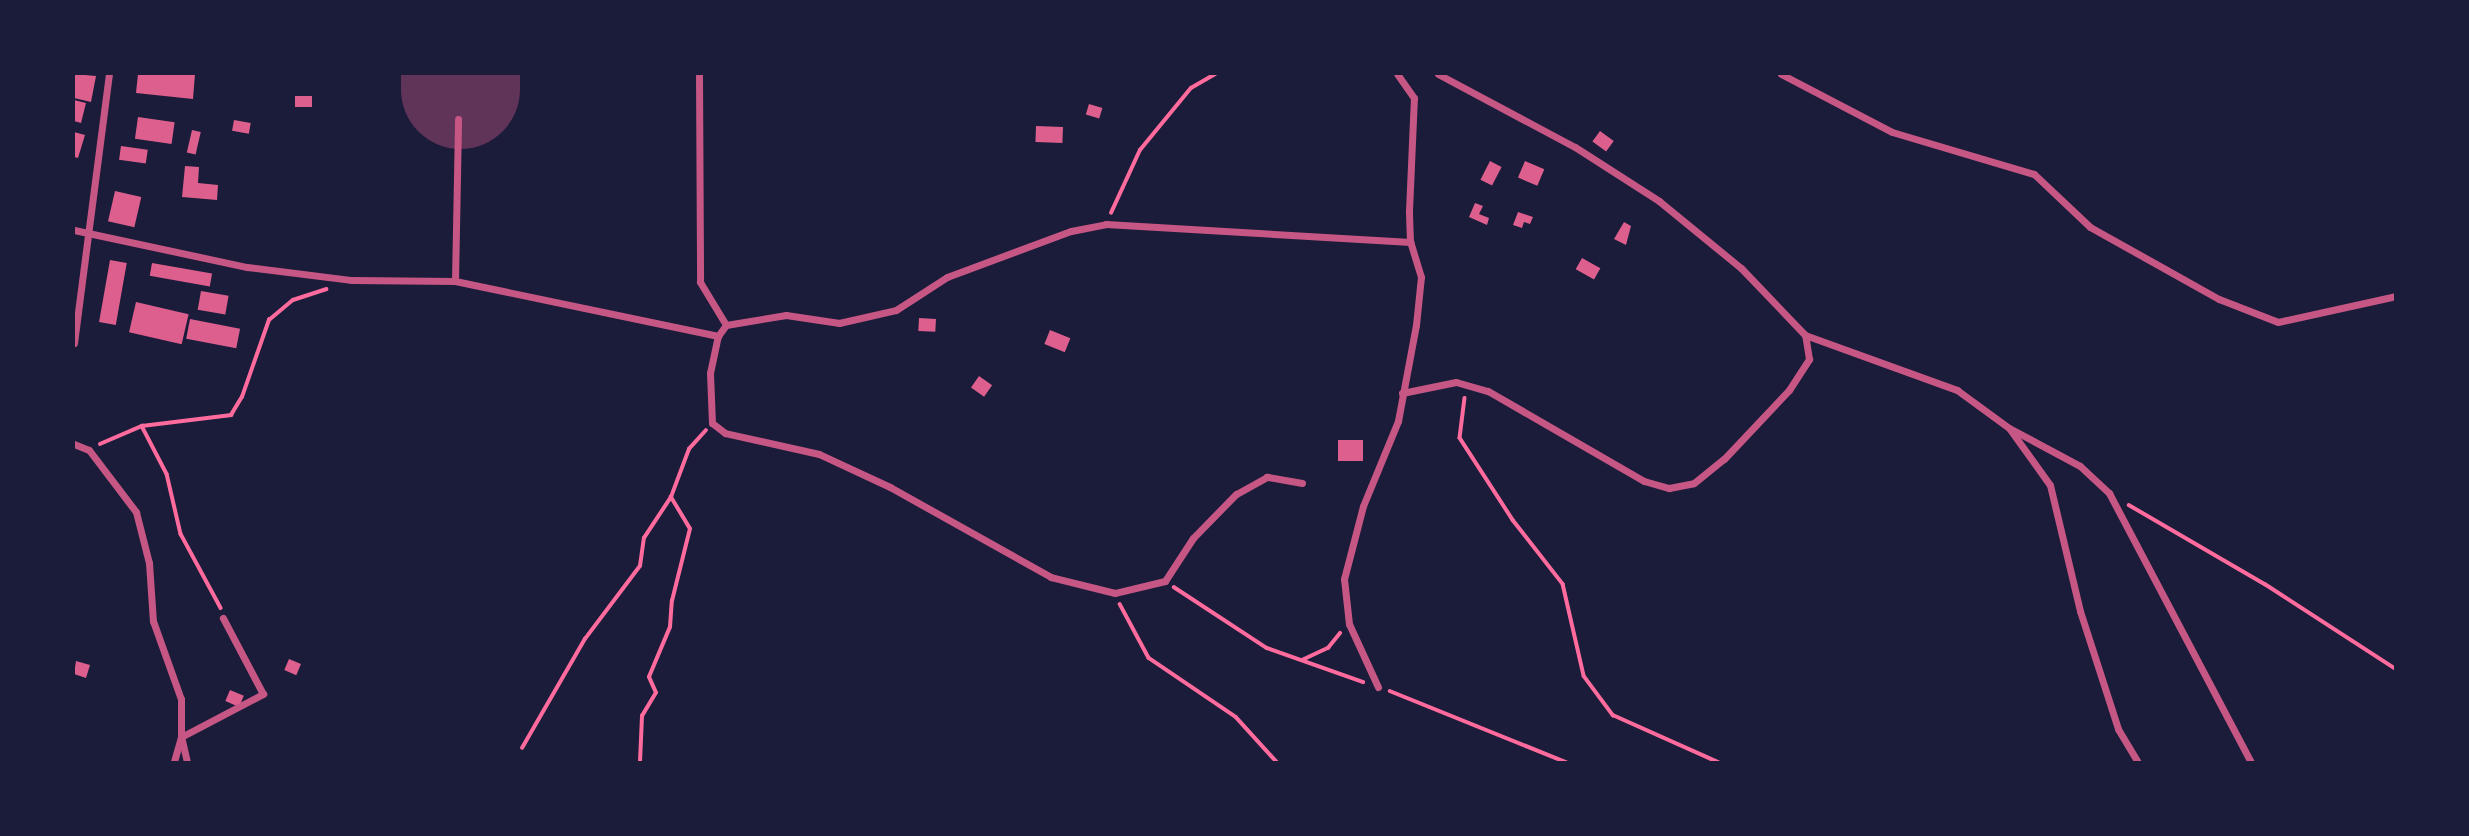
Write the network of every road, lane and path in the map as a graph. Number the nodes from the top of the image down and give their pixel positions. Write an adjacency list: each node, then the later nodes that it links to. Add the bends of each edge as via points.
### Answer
1 (109, 74): 10 (street)
2 (699, 74): 15 (street, via 700,282)
3 (1214, 74): 8 (path, via 1191,88 1140,150)
4 (1397, 74): 11 (street, via 1414,98)
5 (1438, 74): 16 (street, via 1575,147 1659,201 1741,268)
6 (1781, 74): 14 (street, via 1892,132 2034,174 2090,227 2219,299 2278,322)
7 (458, 119): 12 (street)
8 (1106, 224): 11 (street); 15 (street, via 1071,231 947,277 895,310 839,323 786,315)
9 (74, 230): 10 (street)
10 (90, 236): 12 (street, via 247,267 352,281); 18 (street)
11 (1410, 242): 20 (street, via 1421,277)
12 (455, 281): 17 (street)
13 (329, 288): 22 (path, via 293,300 270,320 242,397 230,415)
14 (2396, 296)
15 (726, 326): 17 (street)
16 (1805, 335): 19 (street, via 1809,359 1789,390 1724,459 1694,483 1669,488 1644,481 1488,391); 23 (street, via 1957,390)
17 (718, 336): 21 (street, via 710,373)
18 (74, 343)
19 (1456, 382): 20 (street); 41 (path, via 1466,393 1460,438 1513,520 1563,584 1584,676 1614,715)
20 (1402, 393): 31 (street, via 1398,421 1363,506 1344,579)
21 (712, 423): 28 (path, via 689,449); 29 (street, via 749,440 818,454 902,493 1051,577)
22 (142, 426): 25 (path); 30 (path, via 167,474 181,534 218,598)
23 (2009, 428): 27 (street, via 2080,466); 42 (street, via 2050,485 2088,638 2118,729)
24 (74, 444): 25 (street)
25 (89, 450): 35 (street, via 136,512 149,563 153,621 181,699)
26 (1302, 483): 29 (street, via 1267,477 1236,494 1193,538 1165,581)
27 (2109, 493): 33 (path, via 2265,584); 43 (street)
28 (671, 498): 36 (path, via 644,538 640,566 585,639); 39 (path, via 691,529 670,627 649,677 656,694 642,716)
29 (1115, 593): 40 (path, via 1149,658 1236,716)
30 (223, 618): 35 (street, via 263,694)
31 (1349, 624): 32 (path, via 1328,648); 34 (street)
32 (1302, 660)
33 (2396, 669)
34 (1378, 687)
35 (181, 737): 37 (street); 38 (street)
36 (522, 748)
37 (174, 762)
38 (187, 762)
39 (640, 762)
40 (1277, 762)
41 (1718, 762)
42 (2137, 762)
43 (2251, 762)

